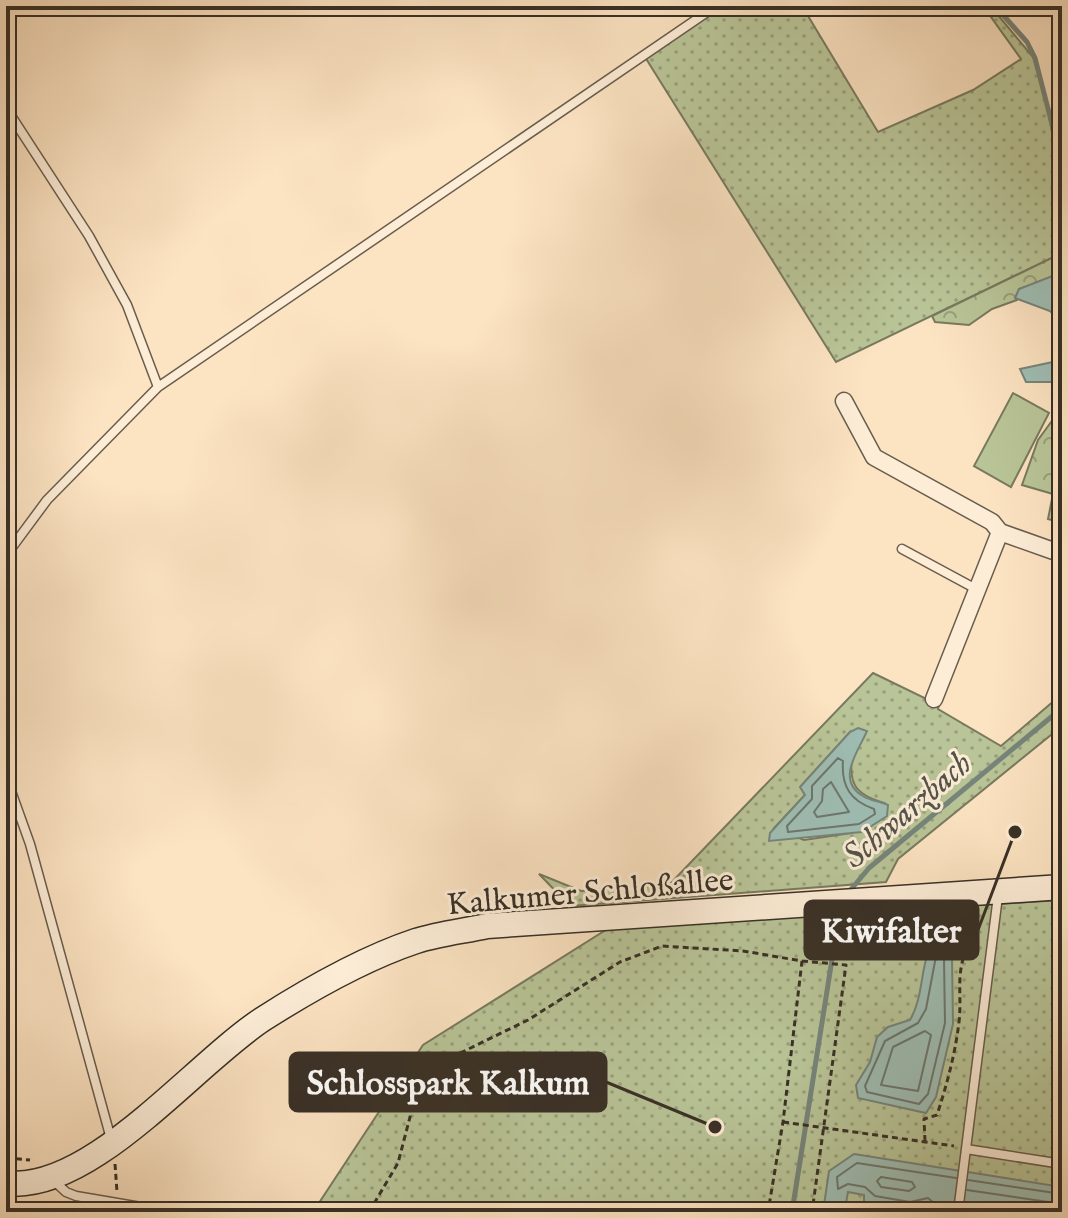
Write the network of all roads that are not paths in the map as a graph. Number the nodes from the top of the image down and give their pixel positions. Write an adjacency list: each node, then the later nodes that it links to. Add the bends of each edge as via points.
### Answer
1 (716, 6): 3 (lane)
2 (6, 108): 3 (lane, via 127,305)
3 (158, 387): 8 (lane, via 47,500)
4 (844, 401): 5 (street, via 874,457 992,522)
5 (1000, 532): 7 (street); 9 (street)
6 (902, 549): 9 (lane)
7 (1062, 554)
8 (6, 561)
9 (978, 590): 10 (street)
10 (934, 699)
11 (6, 777): 14 (lane, via 30,844)
12 (1062, 887): 13 (main road, Kalkumer Schloßallee)
13 (999, 891): 14 (main road, Kalkumer Schloßallee, via 487,926 416,941 333,978 261,1021); 15 (lane)
14 (113, 1144): 17 (main road, Kalkumer Schloßallee)
15 (966, 1149): 16 (lane); 20 (lane)
16 (1062, 1164)
17 (51, 1178): 18 (main road, Kalkumer Schloßallee); 19 (lane, via 66,1192)
18 (6, 1183)
19 (170, 1212)
20 (958, 1212)

